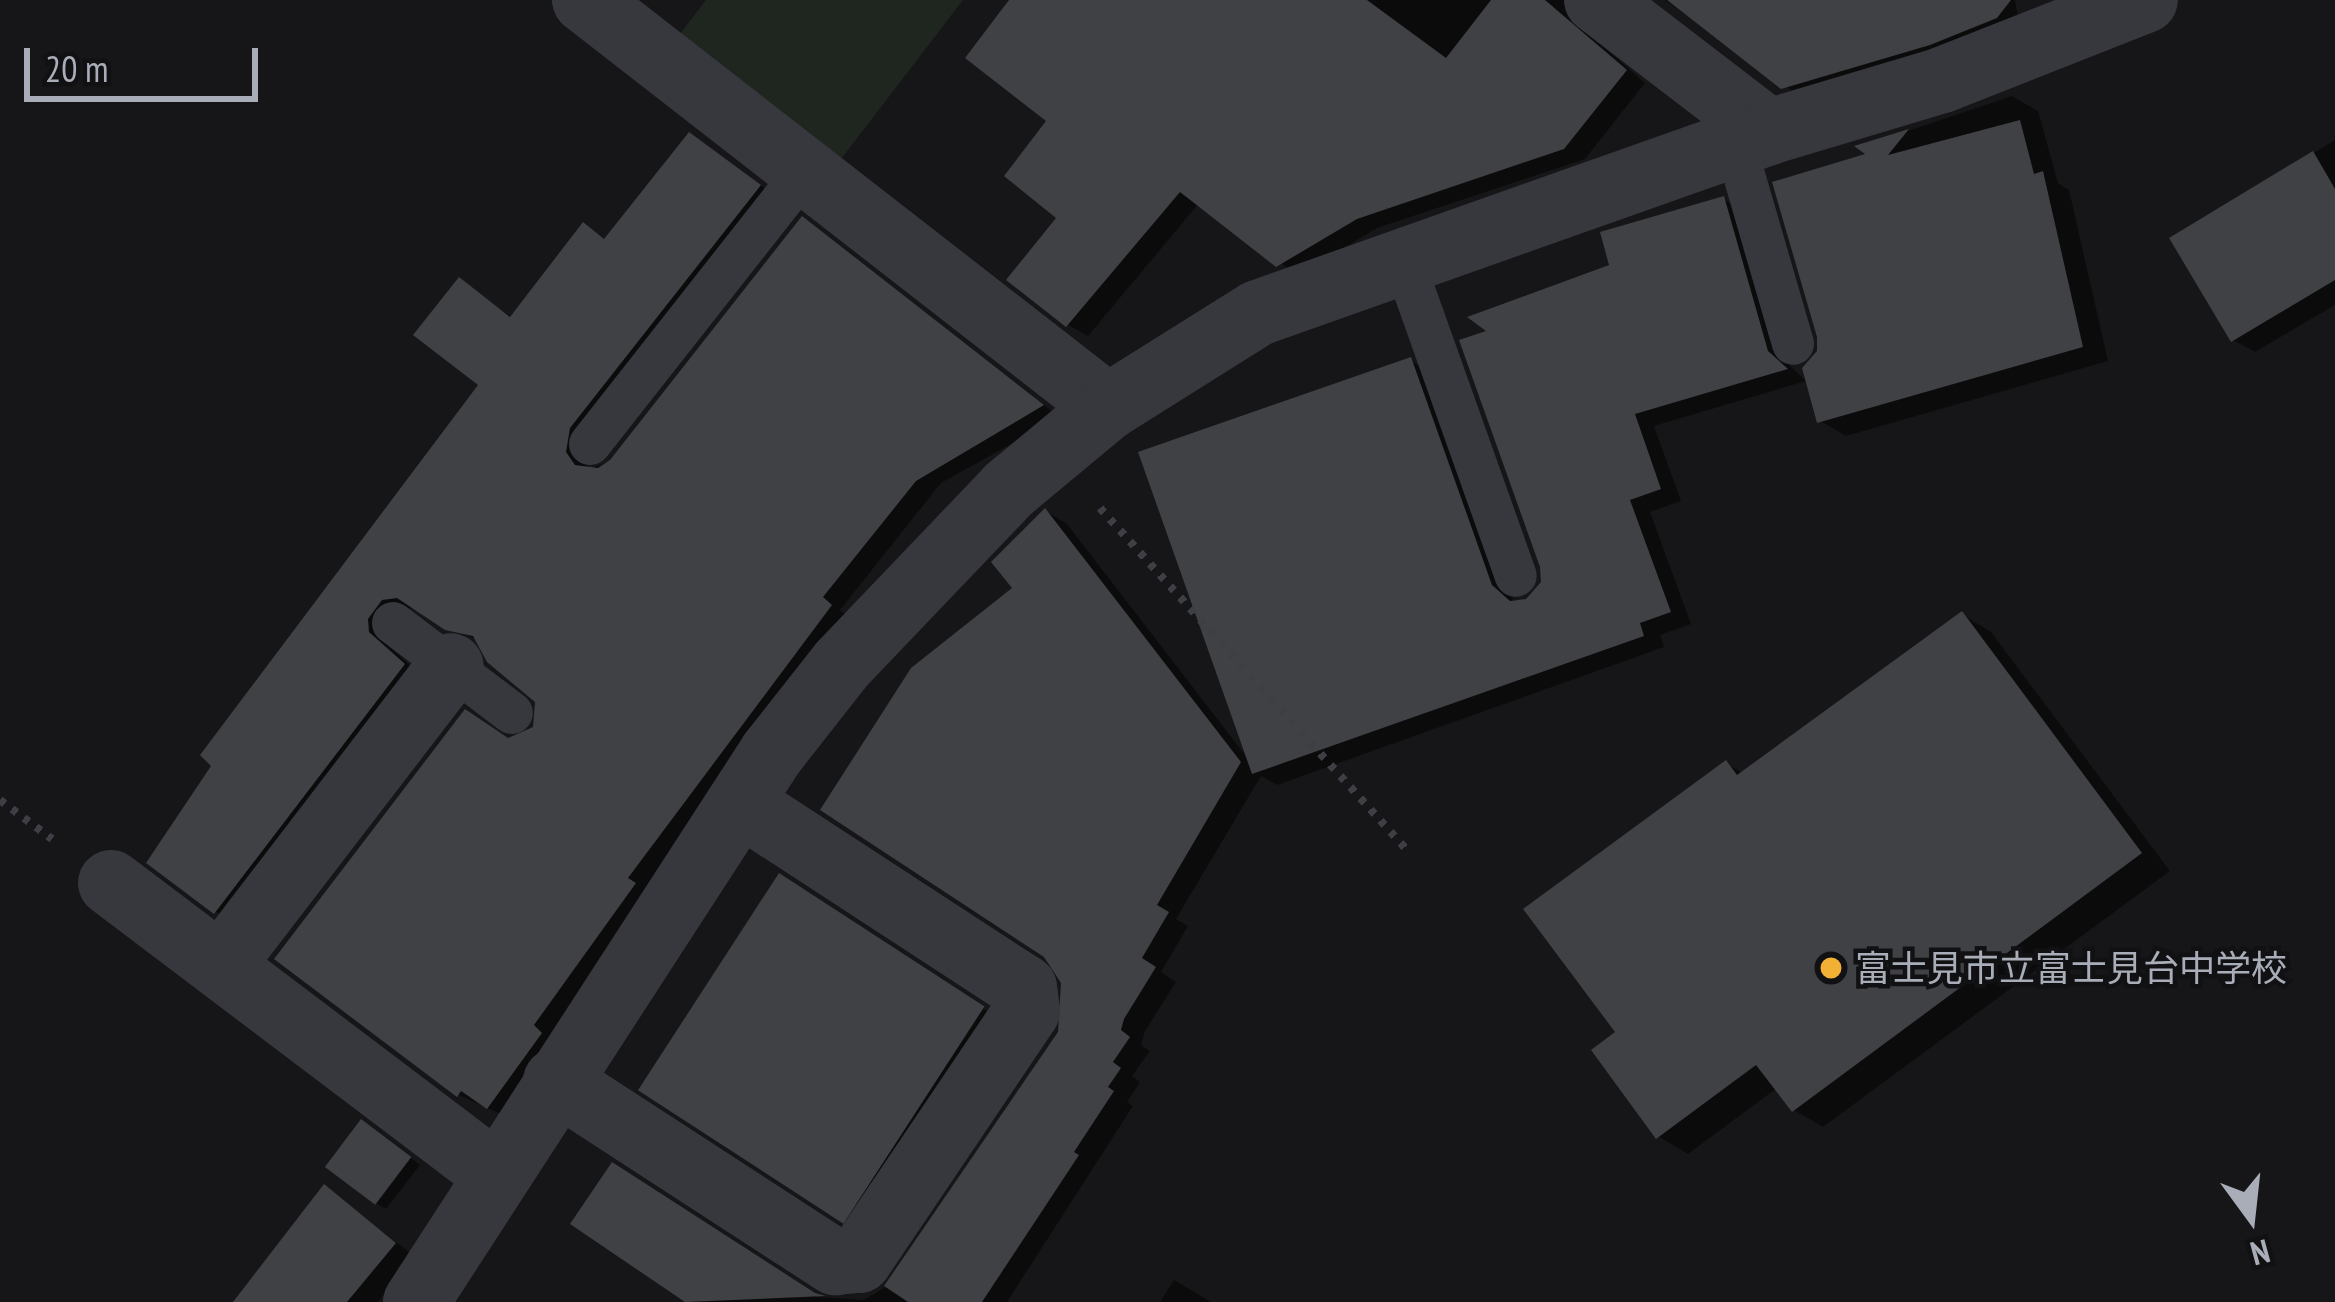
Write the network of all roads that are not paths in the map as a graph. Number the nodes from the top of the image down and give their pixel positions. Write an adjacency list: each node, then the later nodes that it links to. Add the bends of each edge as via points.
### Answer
1 (585, 0): 5 (street)
2 (1598, 0): 4 (street)
3 (2145, 0): 4 (street, via 1942,80)
4 (1752, 138): 6 (street); 7 (lane)
5 (804, 172): 8 (street); 9 (lane)
6 (1404, 262): 8 (street, via 1258,313); 10 (lane)
7 (1793, 344)
8 (1108, 407): 14 (street, via 1051,452 842,664)
9 (590, 444)
10 (1516, 576)
11 (393, 622): 12 (lane)
12 (451, 666): 13 (lane); 16 (street)
13 (512, 712)
14 (740, 803): 17 (street); 17 (street, via 1024,988 1028,1011 859,1260 835,1262)
15 (111, 883): 16 (street)
16 (223, 963): 18 (street)
17 (556, 1081): 18 (street)
18 (495, 1173): 19 (street)
19 (416, 1302)

